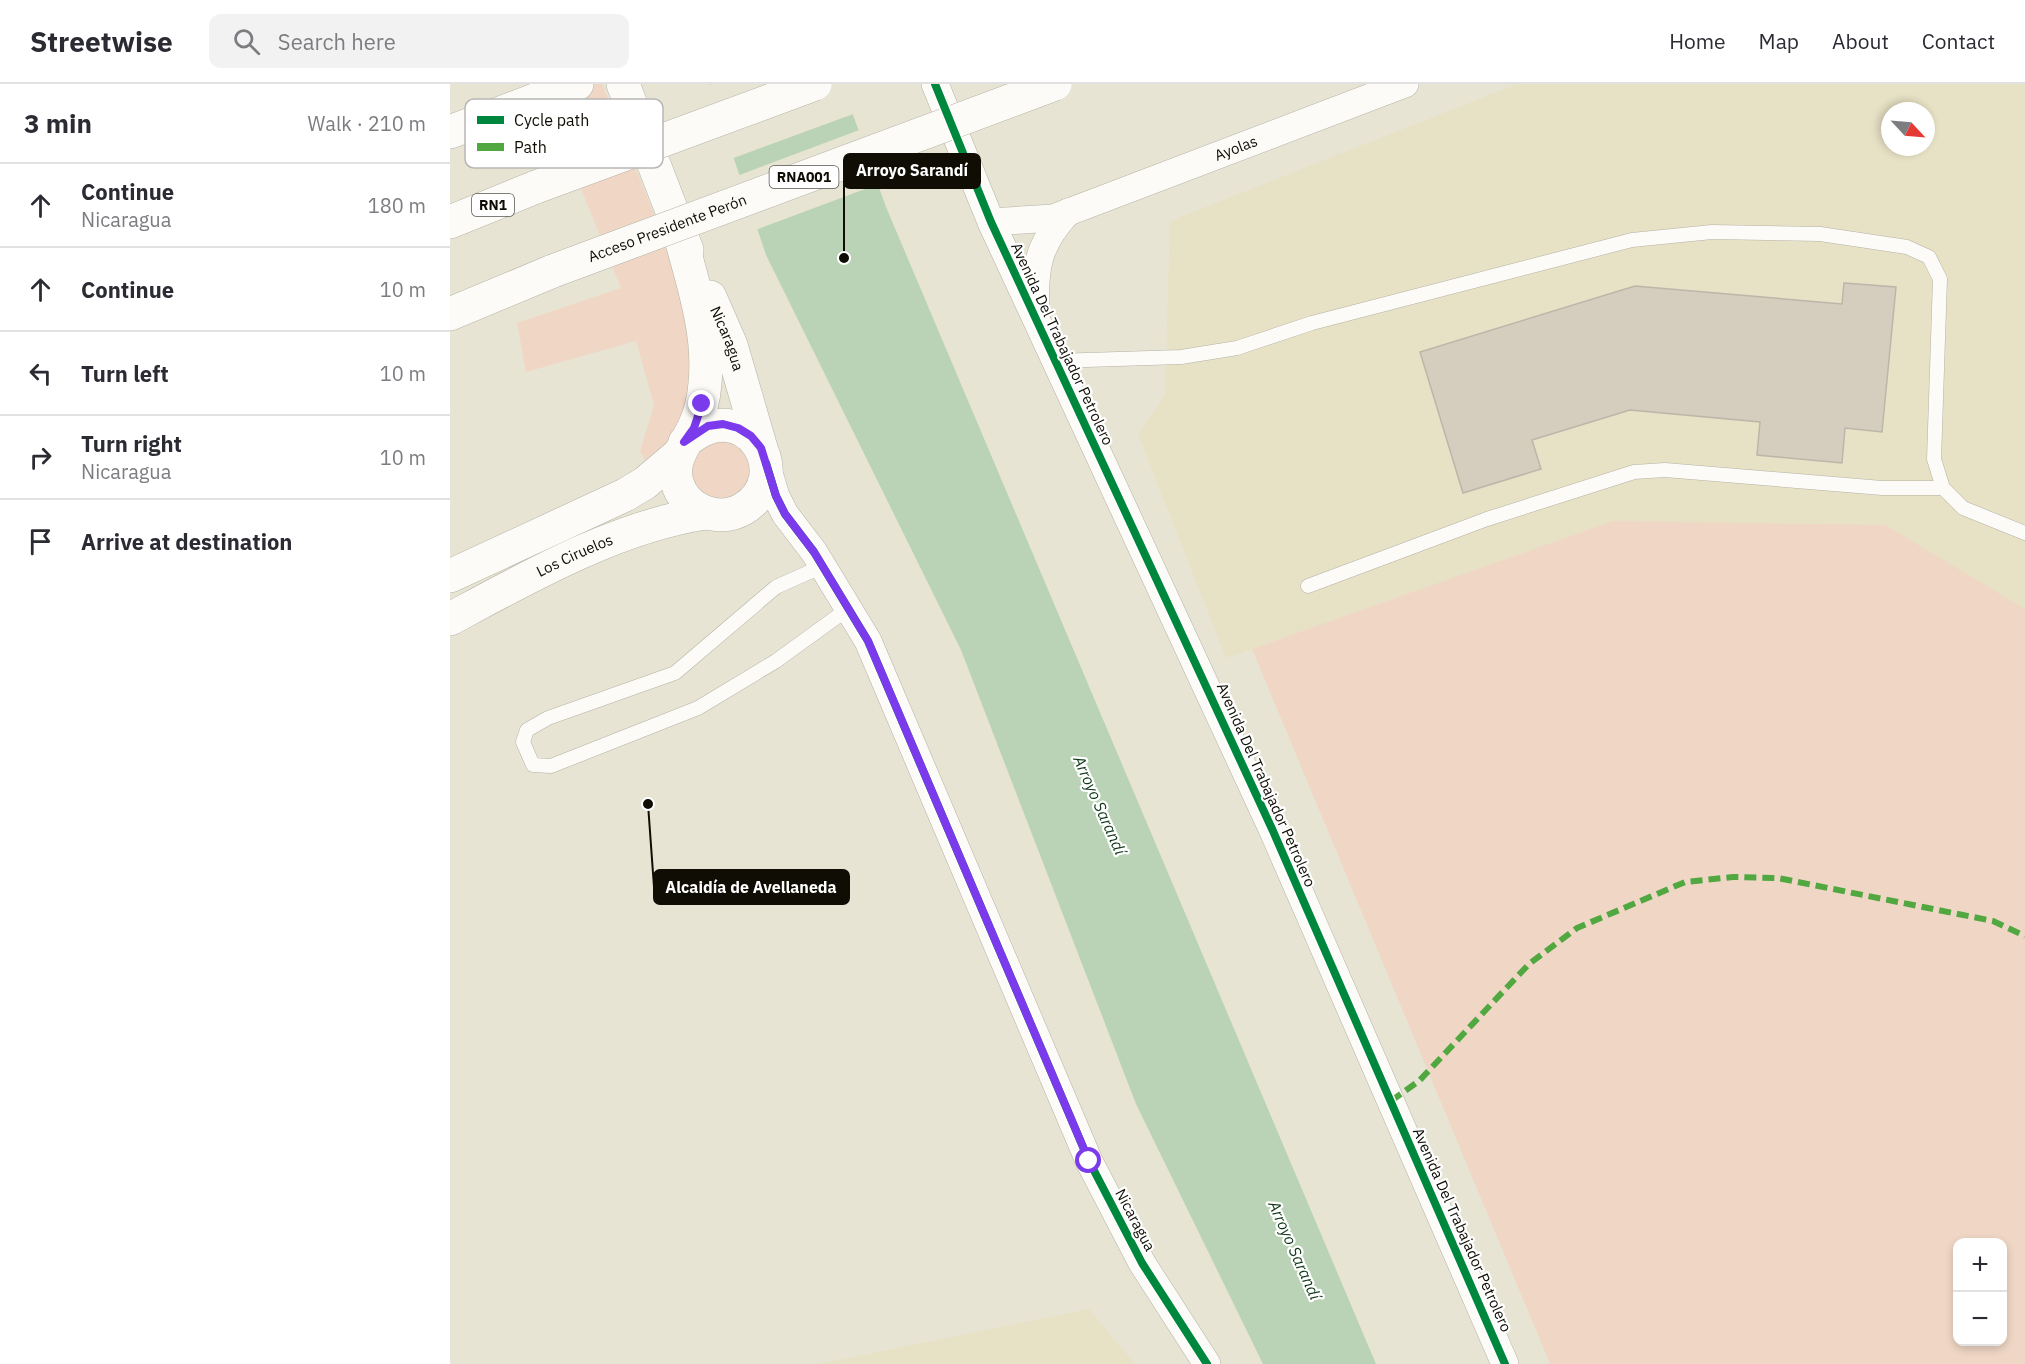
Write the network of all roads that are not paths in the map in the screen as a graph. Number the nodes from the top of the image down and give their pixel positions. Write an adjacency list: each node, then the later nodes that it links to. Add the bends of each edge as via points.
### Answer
1 (577, 84): 7 (main road)
2 (623, 84): 8 (main road, Nicaragua)
3 (815, 84): 11 (main road, RN1, bridge)
4 (935, 84): 16 (street, Avenida Del Trabajador Petrolero)
5 (1055, 84): 18 (main road, Acceso Presidente Perón / RNA001, bridge, via 553,271)
6 (1404, 84): 14 (street, Ayolas)
7 (538, 99)
8 (629, 99)
9 (465, 126): 10 (main road)
10 (450, 132)
11 (663, 140)
12 (587, 168): 15 (main road, RN1, bridge)
13 (654, 168): 17 (main road, Nicaragua)
14 (1068, 213): 16 (street, Ayolas, via 1028,222); 19 (street, Ayolas, via 1050,232 1039,255)
15 (450, 222)
16 (992, 222): 19 (street, Avenida Del Trabajador Petrolero)
17 (680, 236): 21 (main road, Nicaragua, via 703,324 705,349 702,404 694,428); 22 (main road, Nicaragua, via 731,345)
18 (450, 314)
19 (1036, 322): 20 (street, Avenida Del Trabajador Petrolero)
20 (1055, 361): 23 (lane, via 1181,357 1237,348 1312,323 1632,240 1712,232 1820,234 1907,248 1929,257 1940,279 1934,459); 33 (street, Avenida Del Trabajador Petrolero, via 1273,831)
21 (681, 448): 22 (main road, via 708,426 723,424 751,436); 24 (main road, via 677,483 684,496 694,507); 28 (main road, via 645,483 625,495)
22 (763, 456): 24 (main road, via 765,478 760,493 749,505); 25 (street, Nicaragua, via 776,496)
23 (1943, 488): 26 (lane, via 1963,508); 29 (lane, via 1882,488 1665,470 1634,472 1487,519)
24 (721, 513): 25 (street, Nicaragua, via 764,513); 31 (main road, Los Ciruelos, via 654,524 582,553)
25 (795, 528): 27 (street, Nicaragua)
26 (2025, 533)
27 (823, 566): 30 (street, Nicaragua); 30 (lane, via 776,586 675,673 548,718 527,730 523,742 533,765 552,766 698,708 776,661)
28 (450, 576)
29 (1308, 586)
30 (849, 608): 32 (street, Nicaragua, via 893,698 1089,1161 1142,1263)
31 (450, 619)
32 (1207, 1364)
33 (1505, 1364)

